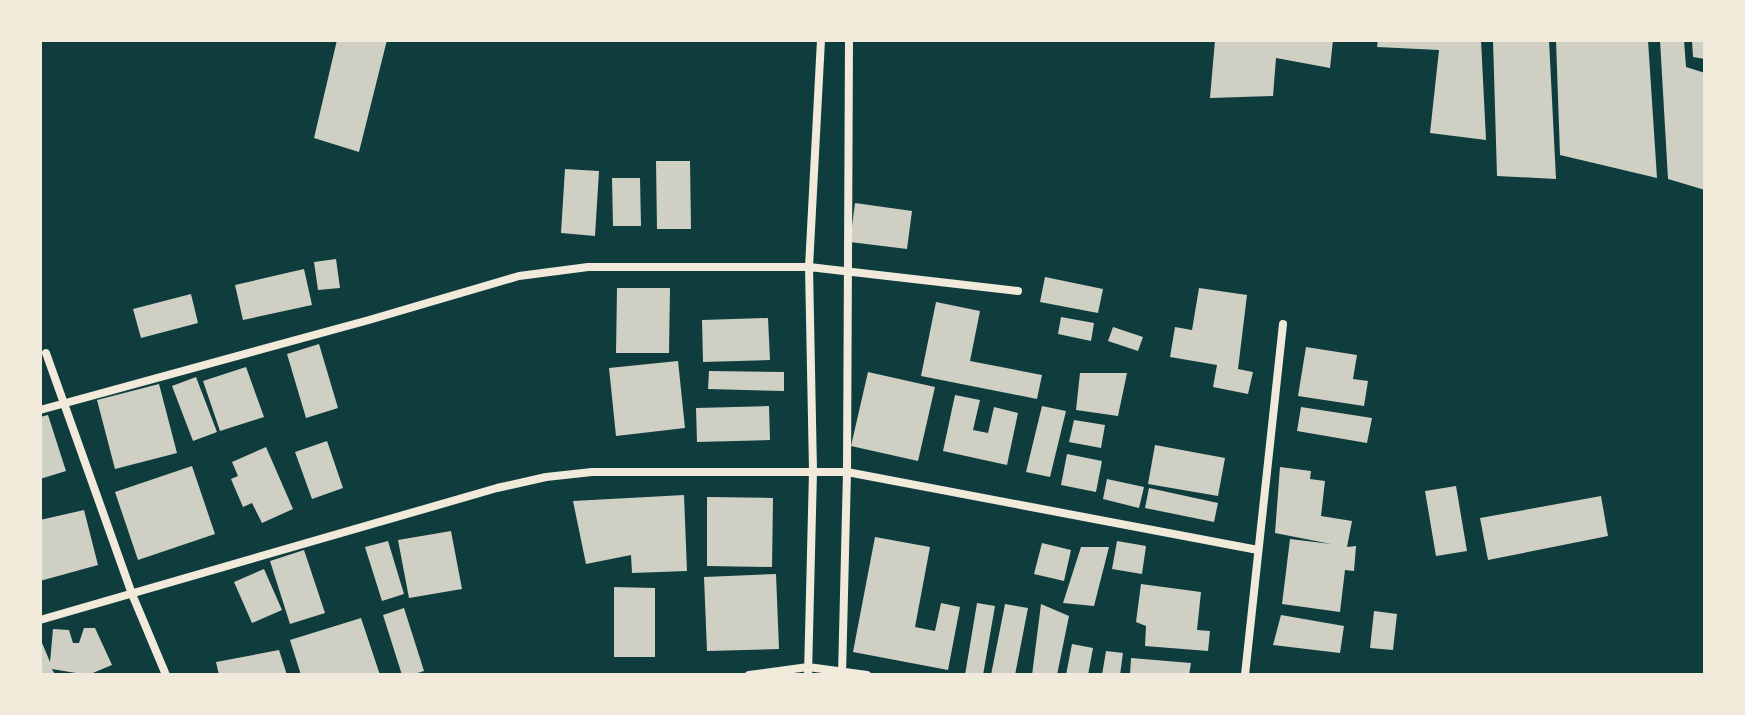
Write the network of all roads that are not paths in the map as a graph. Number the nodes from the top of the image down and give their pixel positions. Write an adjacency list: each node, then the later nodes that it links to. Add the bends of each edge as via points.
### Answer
1 (821, 40): 3 (street)
2 (849, 40): 4 (street)
3 (809, 267): 4 (street); 8 (street, via 588,267 519,276); 10 (street)
4 (847, 271): 5 (street); 11 (street)
5 (1018, 291)
6 (1283, 324): 12 (street)
7 (46, 353): 8 (street)
8 (65, 403): 9 (street); 13 (street)
9 (40, 410)
10 (813, 471): 11 (street); 13 (street, via 635,470 546,477); 15 (street)
11 (847, 472): 12 (street); 16 (street)
12 (1258, 550): 20 (street)
13 (132, 594): 14 (street); 17 (street)
14 (40, 620)
15 (808, 671): 16 (street); 18 (street)
16 (842, 673): 19 (street)
17 (166, 675)
18 (749, 675)
19 (867, 675)
20 (1245, 675)

